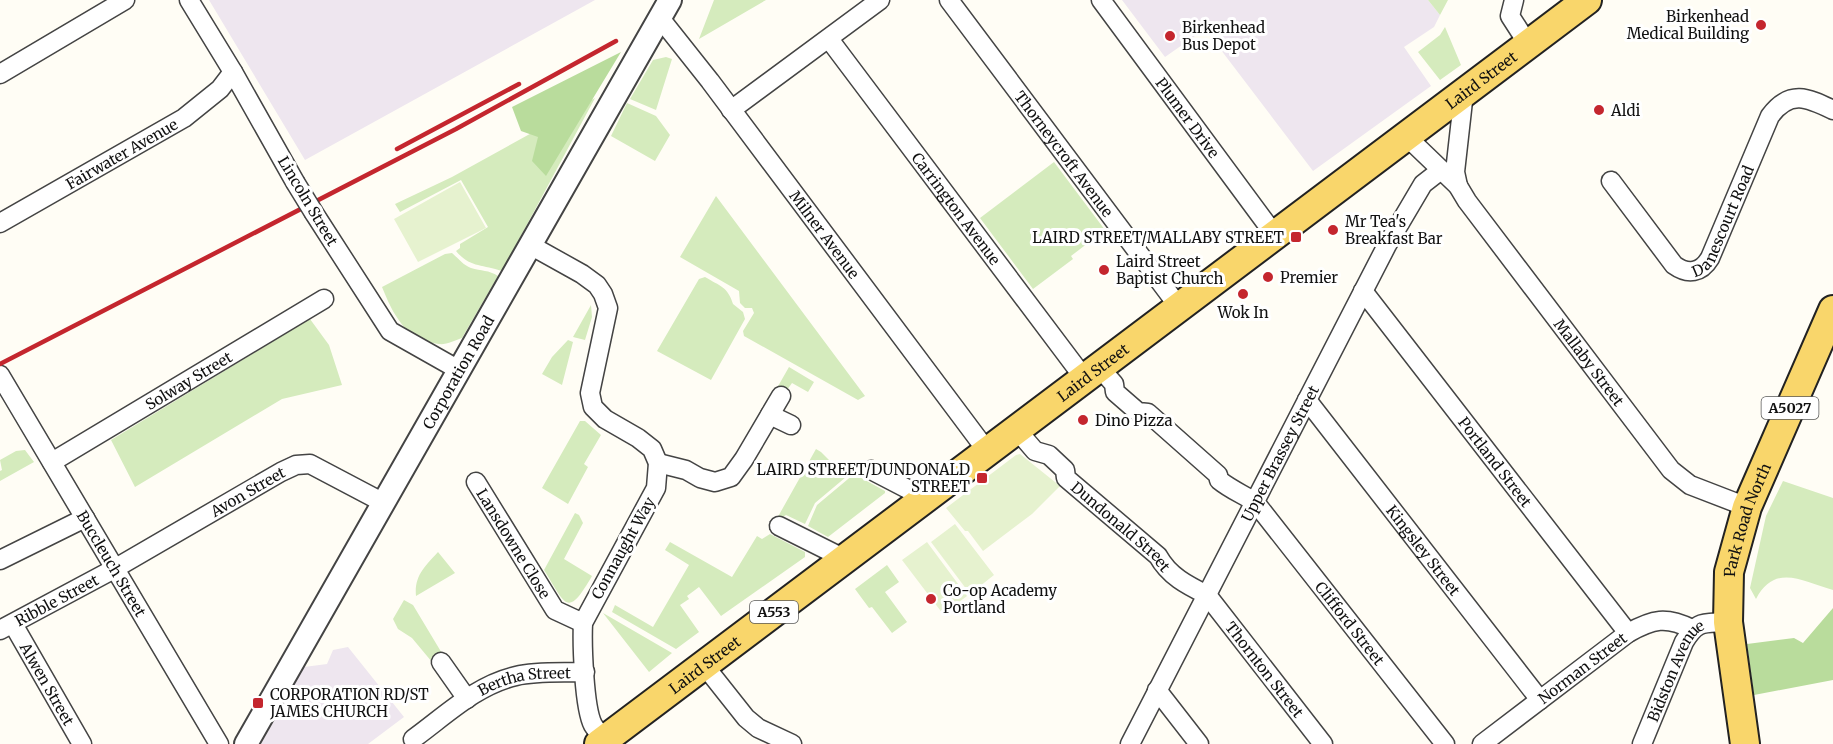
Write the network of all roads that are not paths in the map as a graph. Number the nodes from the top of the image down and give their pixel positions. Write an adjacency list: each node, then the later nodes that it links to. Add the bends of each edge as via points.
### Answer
1 (125, 0): 12 (street)
2 (189, 0): 11 (street, Lincoln Street)
3 (880, 0): 9 (street)
4 (949, 0): 25 (street, Thorneycroft Avenue)
5 (1101, 0): 21 (street, Plumer Drive)
6 (1514, 0): 10 (street, via 1510,16)
7 (1587, 0): 10 (main road, Laird Street / A553)
8 (665, 9): 14 (street, Milner Avenue); 22 (street, Corporation Road)
9 (829, 39): 14 (street); 28 (street, Carrington Avenue)
10 (1528, 44): 13 (main road, Laird Street / A553)
11 (233, 72): 20 (street, Fairwater Avenue, via 220,89 184,118); 27 (street, Lincoln Street, bridge, via 295,182 390,332)
12 (0, 74)
13 (1464, 92): 16 (main road, Laird Street / A553); 19 (street, via 1455,172)
14 (732, 110): 35 (street, Milner Avenue)
15 (1833, 110): 18 (street, Danescourt Road, via 1806,98 1784,101 1776,108 1710,258 1694,272 1674,265)
16 (1406, 136): 17 (street, Mallaby Street); 21 (main road, Laird Street / A553)
17 (1441, 170): 19 (street, Mallaby Street); 23 (street, Upper Brassey Street, via 1423,184)
18 (1611, 181)
19 (1458, 186): 43 (street, Mallaby Street, via 1671,470 1690,484)
20 (0, 223)
21 (1274, 234): 25 (main road, Laird Street / A553)
22 (530, 245): 27 (street, Corporation Road); 37 (street, via 582,274 603,294 608,309 590,393 593,407 652,449)
23 (1363, 291): 31 (street, Upper Brassey Street); 54 (street, Portland Street)
24 (324, 299): 36 (street, Solway Street)
25 (1179, 307): 28 (main road, Laird Street / A553)
26 (1833, 310): 43 (main road, Park Road North / A5027)
27 (459, 370): 42 (street, Corporation Road)
28 (1091, 373): 34 (main road, Laird Street / A553); 41 (street, Carrington Avenue, via 1114,384 1115,392 1138,412 1148,413 1219,480)
29 (2, 379): 36 (street, Buccleuch Street)
30 (782, 396): 32 (street)
31 (1307, 400): 41 (street, Upper Brassey Street); 60 (street, Kingsley Street)
32 (770, 415): 33 (street); 37 (street, via 730,477 715,482)
33 (791, 425)
34 (1016, 429): 35 (main road, Laird Street / A553); 49 (street, Dundonald Street, via 1035,452 1049,455 1065,470 1066,478 1158,556 1164,567)
35 (987, 451): 40 (main road, Laird Street / A553)
36 (52, 462): 44 (street, Buccleuch Street)
37 (658, 463): 50 (street, Connaught Way, via 653,495)
38 (870, 470): 40 (street)
39 (476, 482): 50 (street, Lansdowne Close, via 555,610)
40 (925, 498): 46 (main road, Laird Street / A553)
41 (1255, 502): 49 (street, Upper Brassey Street); 70 (street, Clifford Street)
42 (384, 503): 48 (street, Avon Street, via 310,464 296,465); 65 (street, Corporation Road)
43 (1747, 507): 51 (main road, Park Road North / A5027, via 1729,572)
44 (85, 518): 47 (street); 48 (street, Buccleuch Street)
45 (779, 526): 46 (street)
46 (845, 559): 56 (main road, Laird Street / A553)
47 (0, 560)
48 (114, 569): 52 (street, Ribble Street); 64 (street, Buccleuch Street)
49 (1207, 595): 58 (street, Upper Brassey Street); 69 (street, Thornton Street)
50 (583, 622): 57 (street, Connaught Way)
51 (1728, 622): 53 (street, Bidston Avenue); 73 (main road, Park Road North / A5027)
52 (6, 627): 63 (street, Alwen Street)
53 (1692, 628): 54 (street, Norman Street, via 1670,620 1648,621); 72 (street, Bidston Avenue)
54 (1628, 633): 60 (street, Norman Street)
55 (441, 662): 59 (street, Bertha Street)
56 (704, 665): 62 (main road, Laird Street / A553); 66 (street, via 758,728)
57 (585, 672): 59 (street, Bertha Street, via 517,676 490,684); 62 (street, Connaught Way, via 589,714)
58 (1157, 690): 67 (street, Upper Brassey Street); 68 (street)
59 (467, 699): 61 (street, Bertha Street)
60 (1540, 700): 71 (street, Norman Street)
61 (413, 739)
62 (602, 742)
63 (82, 744)
64 (219, 744)
65 (246, 744)
66 (792, 744)
67 (1130, 744)
68 (1199, 744)
69 (1323, 744)
70 (1445, 744)
71 (1482, 744)
72 (1642, 744)
73 (1745, 744)

